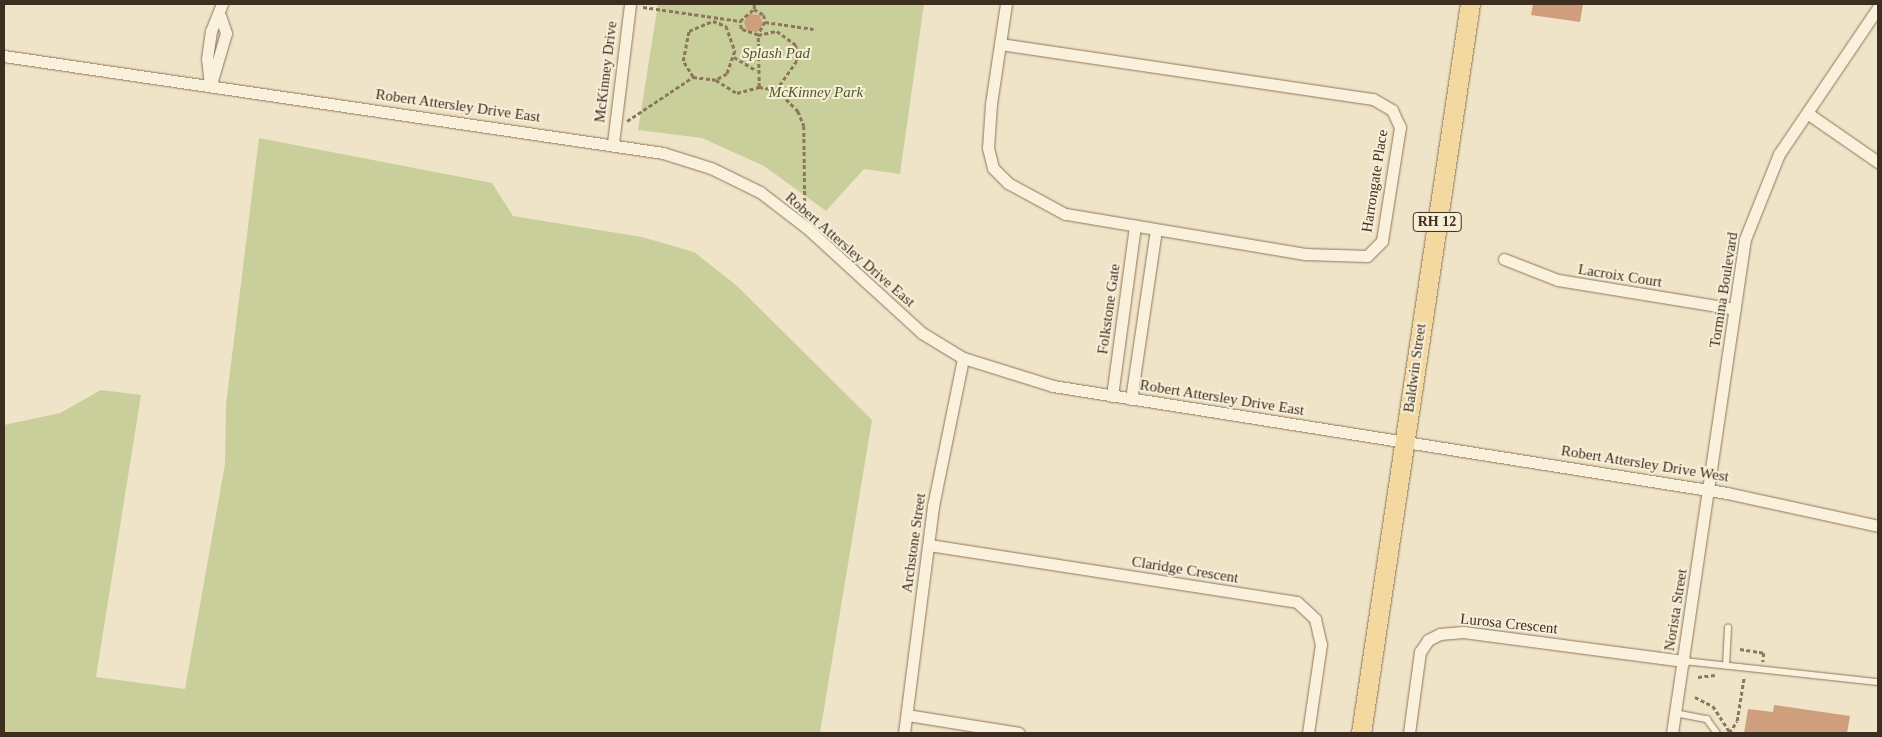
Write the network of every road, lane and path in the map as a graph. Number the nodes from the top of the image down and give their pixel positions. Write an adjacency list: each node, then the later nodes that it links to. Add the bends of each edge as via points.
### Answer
1 (630, 4): 8 (path); 22 (street, McKinney Drive)
2 (754, 4): 6 (path)
3 (1006, 4): 12 (street, Harrongate Place)
4 (1470, 4): 33 (main road, Baldwin Street / RH 12)
5 (1878, 8): 21 (street, Tormina Boulevard)
6 (754, 9): 8 (path); 9 (path, via 764,15)
7 (221, 10): 18 (street, via 226,32)
8 (740, 21): 11 (path, via 741,29)
9 (766, 22): 10 (path); 11 (path)
10 (813, 29)
11 (758, 35): 15 (path); 20 (path, via 776,31 796,45 797,61)
12 (1000, 44): 26 (street, Harrongate Place, via 988,148 993,168 1008,183 1065,214); 27 (street, Harrongate Place, via 1373,99 1392,110 1400,127 1382,240 1367,256 1305,254)
13 (4, 56): 18 (street, Robert Attersley Drive East)
14 (733, 56): 15 (path); 16 (path, via 734,42 726,26 700,22 689,31 683,46 683,60); 17 (path, via 727,74)
15 (756, 70): 19 (path)
16 (693, 78): 17 (path); 22 (path)
17 (716, 80): 19 (path, via 737,93)
18 (210, 86): 23 (street, Robert Attersley Drive East)
19 (759, 87): 20 (path)
20 (777, 90): 25 (path, via 798,111 804,126)
21 (1810, 115): 24 (street); 29 (street, Tormina Boulevard, via 1780,154 1760,193 1745,239)
22 (615, 126): 23 (street, McKinney Drive)
23 (613, 143): 25 (street, Robert Attersley Drive East, via 711,168 760,192)
24 (1878, 162)
25 (804, 225): 30 (street, Robert Attersley Drive East, via 922,332)
26 (1135, 226): 27 (street, Harrongate Place); 31 (street, Folkstone Gate)
27 (1156, 230): 32 (street)
28 (1504, 259): 29 (street, Lacroix Court, via 1558,280)
29 (1736, 308): 34 (street, Tormina Boulevard)
30 (963, 358): 31 (street, Robert Attersley Drive East, via 1053,386); 36 (street, Archstone Street)
31 (1112, 396): 32 (street, Robert Attersley Drive East)
32 (1130, 399): 33 (street, Robert Attersley Drive East)
33 (1405, 440): 34 (street, Robert Attersley Drive West); 50 (main road, Baldwin Street / RH 12)
34 (1709, 491): 35 (street, Robert Attersley Drive West, via 1806,507); 39 (street, Norista Street)
35 (1878, 526)
36 (929, 545): 46 (street, Archstone Street); 49 (street, Claridge Crescent, via 1297,602 1315,619 1321,644)
37 (1728, 628): 40 (lane)
38 (1740, 649): 41 (path, via 1764,653)
39 (1684, 661): 40 (lane); 45 (street, Norista Street); 51 (street, Lurosa Crescent, via 1463,632 1440,634 1420,652)
40 (1726, 666): 41 (lane)
41 (1762, 668): 43 (lane)
42 (1744, 675): 54 (path, via 1737,721)
43 (1878, 682)
44 (1695, 697): 54 (path, via 1714,706)
45 (1675, 713): 52 (street, Norista Street); 53 (lane, via 1707,719)
46 (907, 715): 47 (street, Archstone Street); 48 (street)
47 (904, 733)
48 (1019, 733)
49 (1308, 733)
50 (1361, 733)
51 (1409, 733)
52 (1672, 733)
53 (1717, 733)
54 (1729, 733)

